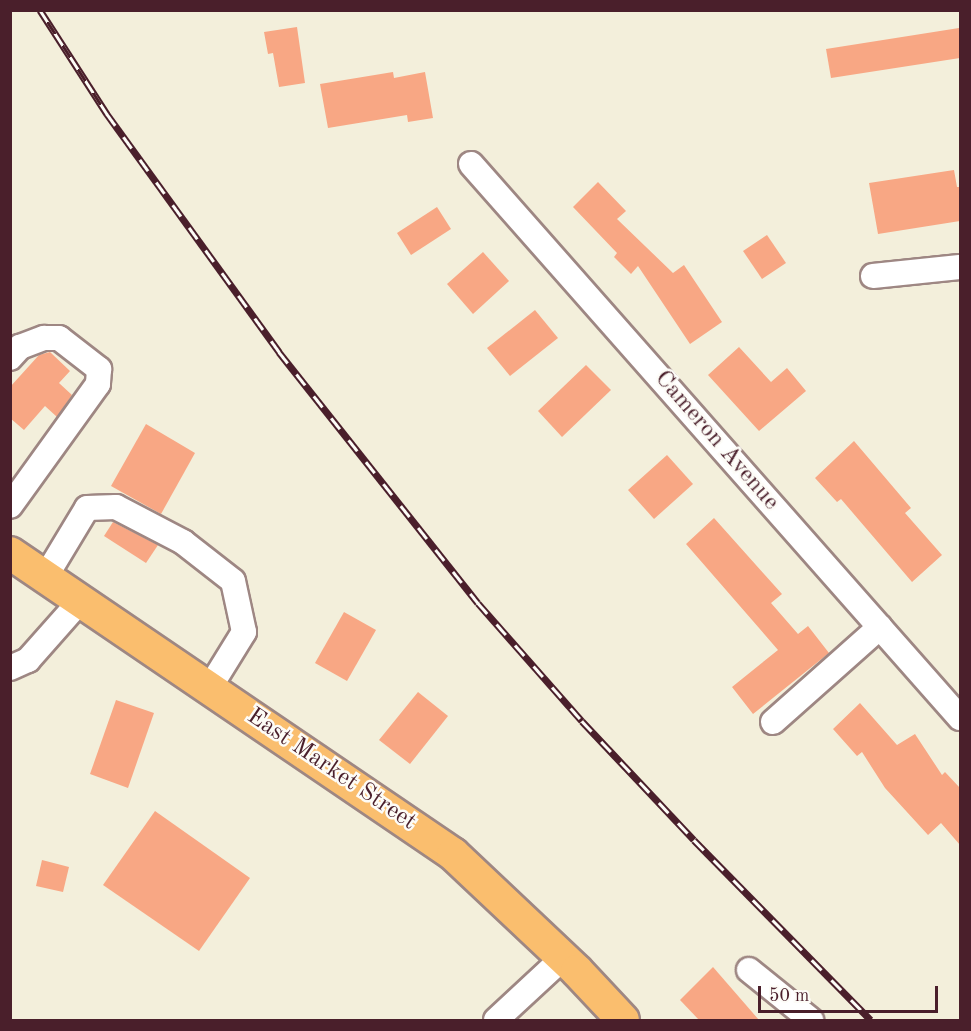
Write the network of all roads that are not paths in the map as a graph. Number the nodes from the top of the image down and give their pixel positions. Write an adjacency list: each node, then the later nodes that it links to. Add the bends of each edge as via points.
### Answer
1 (471, 164): 9 (street, Cameron Avenue)
2 (960, 267): 3 (street)
3 (873, 276)
4 (10, 358): 5 (street, via 20,347 44,338 59,338 99,369 98,384)
5 (10, 506)
6 (10, 553): 7 (main road, East Market Street)
7 (46, 576): 8 (main road, East Market Street); 11 (street, via 87,508 116,507 183,542 233,581 244,632)
8 (82, 599): 10 (street, via 28,660); 11 (main road, East Market Street)
9 (880, 627): 12 (street, Cameron Avenue); 13 (street)
10 (10, 668)
11 (210, 687): 14 (main road, East Market Street, via 453,854)
12 (960, 718)
13 (772, 722)
14 (563, 958): 16 (street); 17 (main road, East Market Street)
15 (749, 970): 18 (street)
16 (496, 1020)
17 (623, 1020)
18 (811, 1020)

